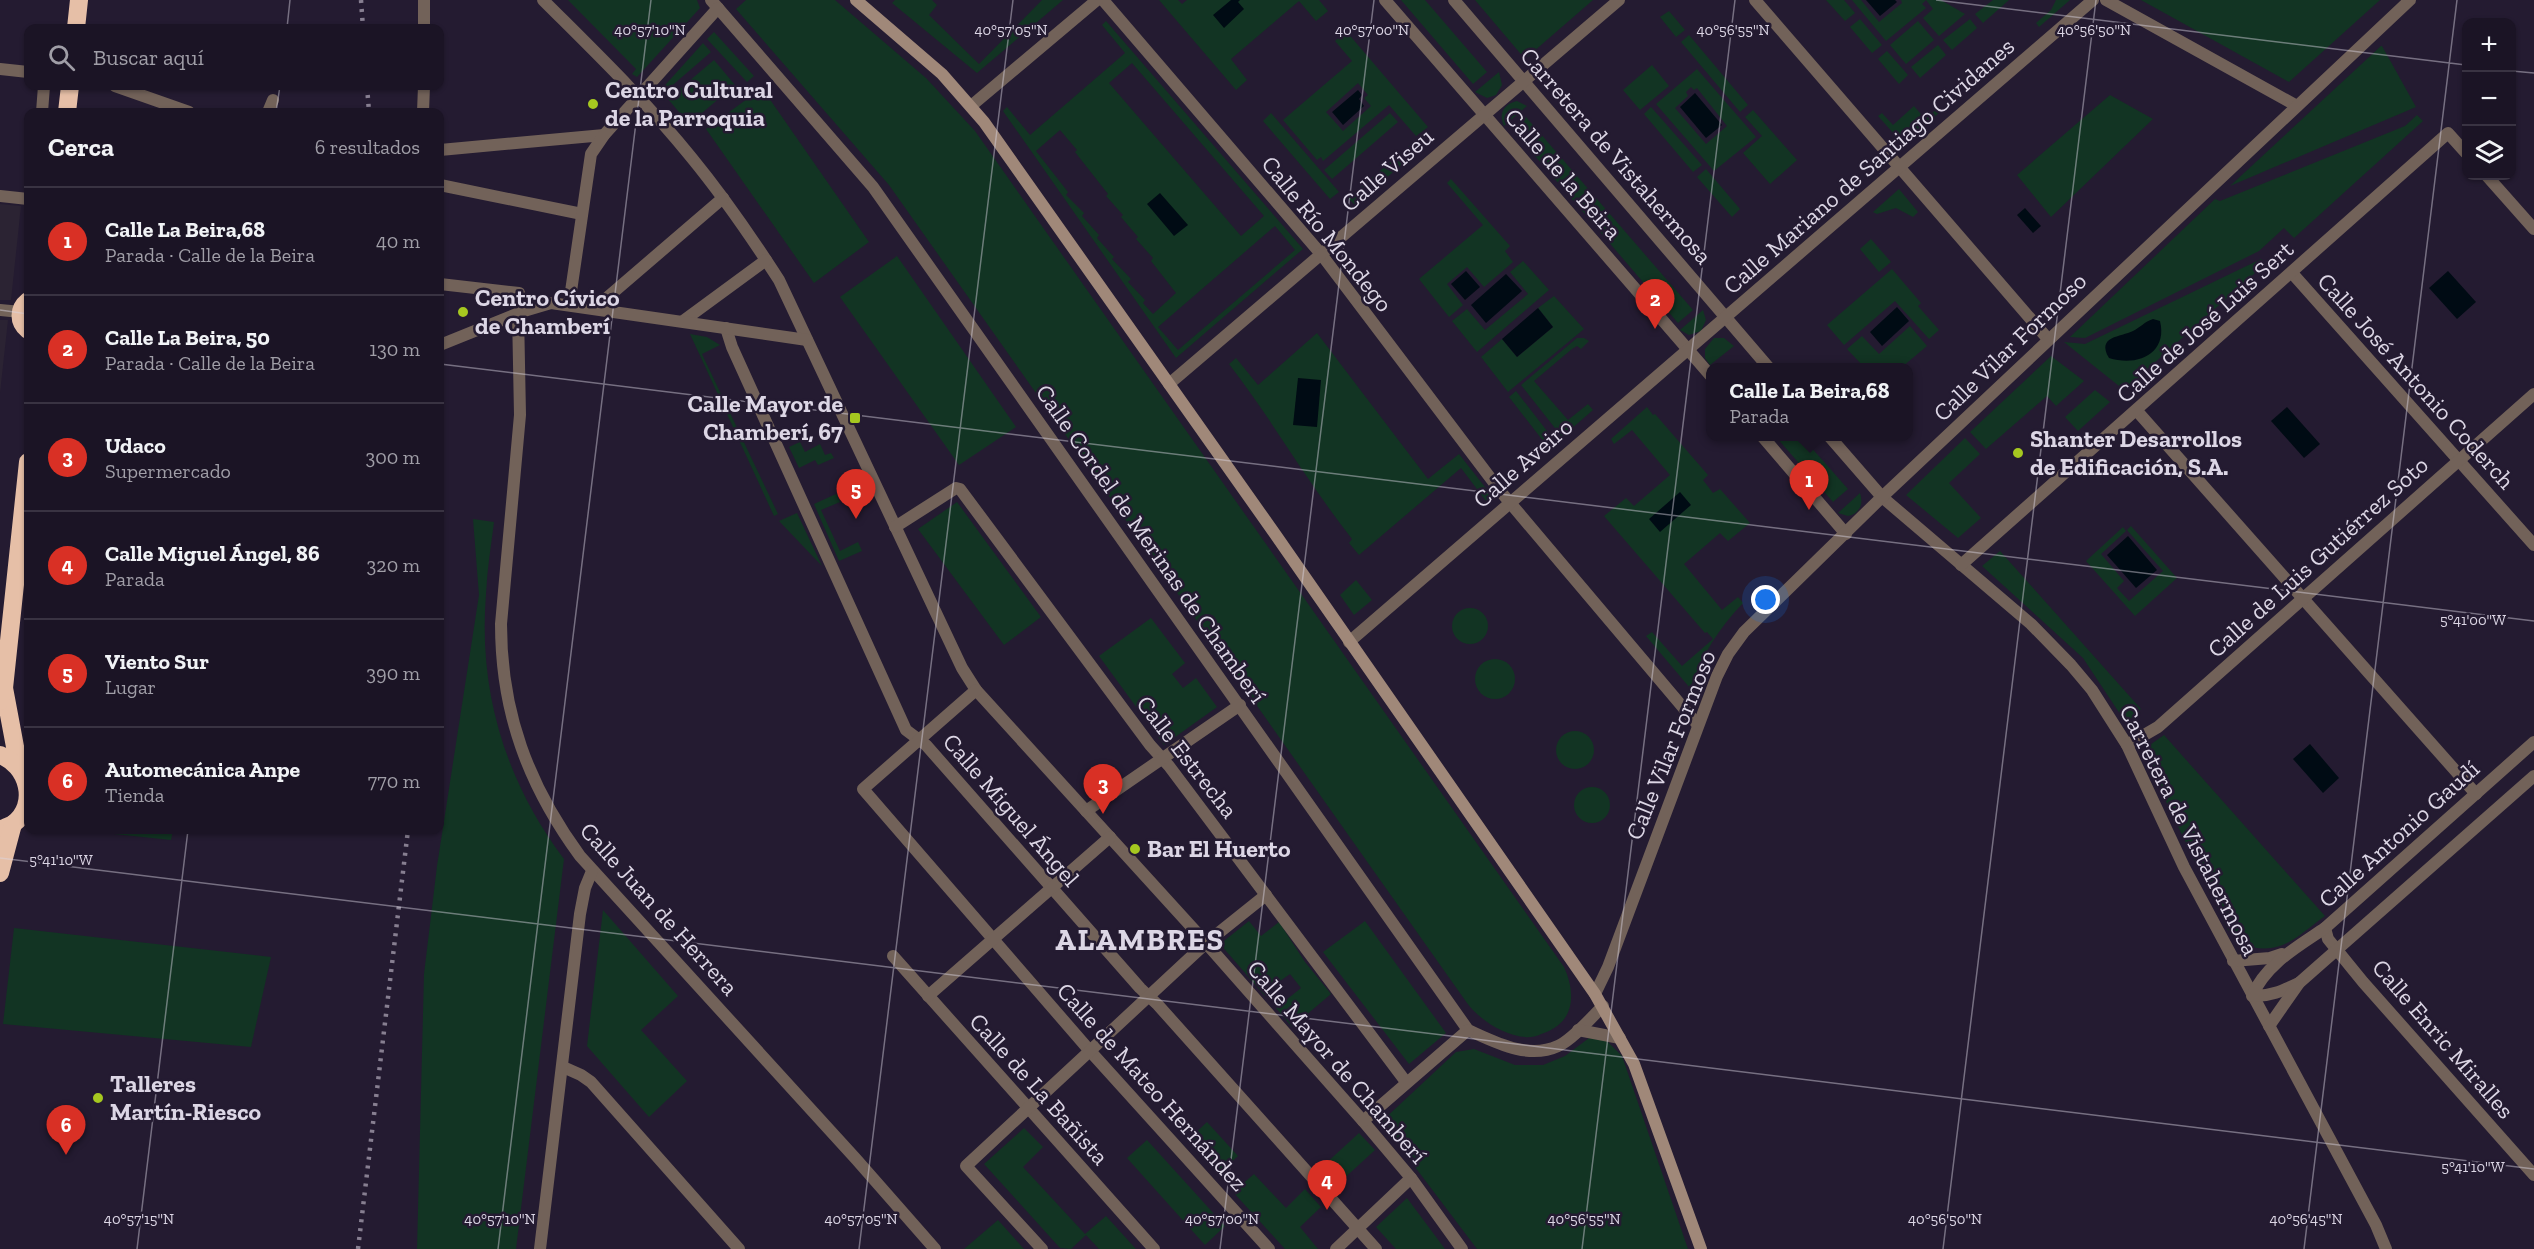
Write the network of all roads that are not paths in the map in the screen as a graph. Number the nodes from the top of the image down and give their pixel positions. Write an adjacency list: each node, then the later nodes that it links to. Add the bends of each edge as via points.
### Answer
1 (79, 0): 15 (highway)
2 (424, 0): 16 (street)
3 (543, 0): 24 (street, Calle Mayor de Chamberí)
4 (855, 0): 26 (main road, via 942,74)
5 (1097, 0): 26 (street)
6 (1103, 0): 45 (street, Calle Río Mondego)
7 (1385, 0): 33 (street, Calle de la Beira)
8 (1454, 0): 19 (street, Carretera de Vistahermosa)
9 (1618, 0): 19 (street, Calle Viseu)
10 (1755, 0): 37 (street)
11 (2093, 0): 37 (street, Calle Mariano de Santiago Cividanes)
12 (2106, 0): 27 (street)
13 (2410, 0): 27 (street, Calle Vilar Formoso)
14 (715, 4): 24 (street); 80 (street, Calle Cordel de Merinas de Chamberí, via 873,187)
15 (76, 24)
16 (424, 24)
17 (0, 69): 18 (street)
18 (24, 72)
19 (1524, 81): 33 (street, Calle Viseu); 54 (street, Carretera de Vistahermosa)
20 (44, 90): 28 (street)
21 (70, 90): 29 (highway)
22 (126, 90): 30 (street)
23 (424, 90): 32 (street)
24 (638, 96): 34 (street); 41 (street, Calle Mayor de Chamberí)
25 (273, 100): 31 (street)
26 (971, 106): 63 (main road)
27 (2297, 106): 57 (street, Calle Vilar Formoso)
28 (42, 108)
29 (67, 108)
30 (178, 108)
31 (270, 108)
32 (423, 108)
33 (1483, 114): 45 (street, Calle Viseu); 60 (street, Calle de la Beira)
34 (604, 135): 36 (street); 43 (street, via 591,154)
35 (2462, 149): 47 (street, Calle de José Luis Sert, via 2448,133)
36 (444, 150)
37 (1899, 166): 54 (street, Calle Mariano de Santiago Cividanes); 57 (street)
38 (2491, 180): 44 (street)
39 (444, 186): 43 (street)
40 (0, 196): 42 (street)
41 (723, 198): 46 (street, Calle Mayor de Chamberí); 50 (street)
42 (24, 199)
43 (582, 214): 49 (street)
44 (2534, 229)
45 (1321, 254): 63 (street, Calle Viseu); 71 (street, Calle Río Mondego)
46 (766, 260): 55 (street); 58 (street, Calle Mayor de Chamberí)
47 (2292, 273): 65 (street, Calle de José Luis Sert); 68 (street, Calle José Antonio Coderch)
48 (444, 284): 52 (street, via 519,293)
49 (569, 305): 50 (street); 52 (street, via 551,303)
50 (595, 308): 55 (street)
51 (0, 310): 53 (street)
52 (521, 312): 59 (street); 95 (street, Calle Juan de Herrera, via 520,415 501,655 511,717 522,754 561,830)
53 (24, 316)
54 (1726, 316): 60 (street, Calle Aveiro); 61 (street, Carretera de Vistahermosa)
55 (683, 321): 56 (street)
56 (726, 327): 58 (street); 82 (street, Calle Miguel Ángel, via 906,730)
57 (2049, 339): 69 (street, Calle Vilar Formoso)
58 (807, 340): 72 (street, Calle Mayor de Chamberí)
59 (444, 343)
60 (1688, 350): 62 (street, Calle de la Beira); 71 (street, Calle Aveiro)
61 (1765, 363)
62 (1706, 370)
63 (1169, 384): 77 (main road)
64 (2534, 394): 68 (street, Calle de Luis Gutiérrez Soto)
65 (2137, 411): 75 (street, Calle de José Luis Sert); 76 (street)
66 (1766, 441): 73 (street)
67 (1833, 441): 69 (street, Carretera de Vistahermosa)
68 (2458, 460): 74 (street, Calle José Antonio Coderch); 76 (street, Calle de Luis Gutiérrez Soto)
69 (1882, 497): 73 (street, Calle Vilar Formoso); 75 (street, Carretera de Vistahermosa)
70 (24, 498): 79 (highway)
71 (1510, 502): 77 (street, Calle Aveiro); 81 (street, Calle Río Mondego)
72 (895, 527): 78 (street, Calle Mayor de Chamberí); 86 (street, Calle Estrecha, via 960,489)
73 (1846, 534): 81 (street, Calle Vilar Formoso, via 1744,632 1728,654)
74 (2534, 545)
75 (1961, 566): 84 (street, Carretera de Vistahermosa, via 2072,664)
76 (2304, 600): 84 (street, Calle de Luis Gutiérrez Soto, via 2158,727); 90 (street)
77 (1349, 642): 107 (main road)
78 (976, 690): 82 (street); 92 (street, Calle Mayor de Chamberí)
79 (2, 694): 87 (highway)
80 (1240, 705): 86 (street); 113 (street, Calle Cordel de Merinas de Chamberí)
81 (1698, 723): 107 (street, Calle Vilar Formoso)
82 (920, 739): 97 (street, Calle Miguel Ángel); 100 (street, Calle de Mateo Hernández, via 863,789)
83 (2534, 742): 90 (street, Calle Antonio Gaudí)
84 (2127, 746): 105 (street, Carretera de Vistahermosa)
85 (0, 755): 87 (highway)
86 (1162, 758): 92 (street); 98 (street, Calle Estrecha)
87 (20, 768): 88 (highway)
88 (24, 775)
89 (2534, 776): 102 (street, Calle Antonio Gaudí)
90 (2476, 794): 99 (street, Calle Antonio Gaudí)
91 (24, 810): 93 (highway)
92 (1086, 812): 94 (street, Calle Mayor de Chamberí)
93 (7, 827): 96 (highway)
94 (1110, 837): 97 (street); 101 (street, Calle Mayor de Chamberí)
95 (592, 871): 117 (street, via 580,914); 126 (street, Calle Juan de Herrera)
96 (0, 873)
97 (1052, 889): 100 (street); 110 (street, Calle Miguel Ángel)
98 (1266, 895): 101 (street); 118 (street, Calle Estrecha)
99 (2325, 928): 102 (street, Calle Enric Miralles, via 2328,939); 103 (street, Calle Antonio Gaudí)
100 (993, 939): 108 (street); 116 (street, Calle de Mateo Hernández)
101 (1206, 943): 110 (street); 120 (street, Calle Mayor de Chamberí)
102 (2338, 949): 106 (street, Calle Antonio Gaudí); 121 (street, Calle Enric Miralles)
103 (2289, 952): 105 (street, Calle Antonio Gaudí); 109 (street, Calle Antonio Gaudí, via 2267,971)
104 (893, 956): 108 (street, Calle de La Bañista)
105 (2233, 961): 109 (street, Carretera de Vistahermosa)
106 (2299, 982): 109 (street, Calle Antonio Gaudí, via 2283,991); 112 (street, Calle Antonio Gaudí)
107 (1595, 994): 111 (main road)
108 (928, 996): 119 (street, Calle de La Bañista)
109 (2252, 996): 112 (street, Carretera de Vistahermosa)
110 (1149, 997): 116 (street); 123 (street, Calle Miguel Ángel)
111 (1603, 1006): 114 (street); 115 (main road)
112 (2269, 1026): 134 (street, Carretera de Vistahermosa)
113 (1468, 1030): 114 (street, via 1513,1049 1536,1051 1558,1046); 118 (street)
114 (1578, 1030): 115 (street)
115 (1620, 1038): 133 (main road, via 1634,1064)
116 (1090, 1051): 119 (street); 129 (street, Calle de Mateo Hernández)
117 (563, 1067): 124 (street); 125 (street, via 591,1082)
118 (1406, 1082): 120 (street)
119 (1029, 1110): 127 (street, via 966,1166); 128 (street, Calle de La Bañista)
120 (1363, 1121): 122 (street, Calle Mayor de Chamberí)
121 (2534, 1175)
122 (1411, 1178): 123 (street); 132 (street, Calle Mayor de Chamberí)
123 (1358, 1229): 130 (street); 131 (street, Calle Miguel Ángel)
124 (540, 1249)
125 (739, 1249)
126 (935, 1249)
127 (1042, 1249)
128 (1154, 1249)
129 (1269, 1249)
130 (1336, 1249)
131 (1377, 1249)
132 (1462, 1249)
133 (1701, 1249)
134 (2386, 1249)

